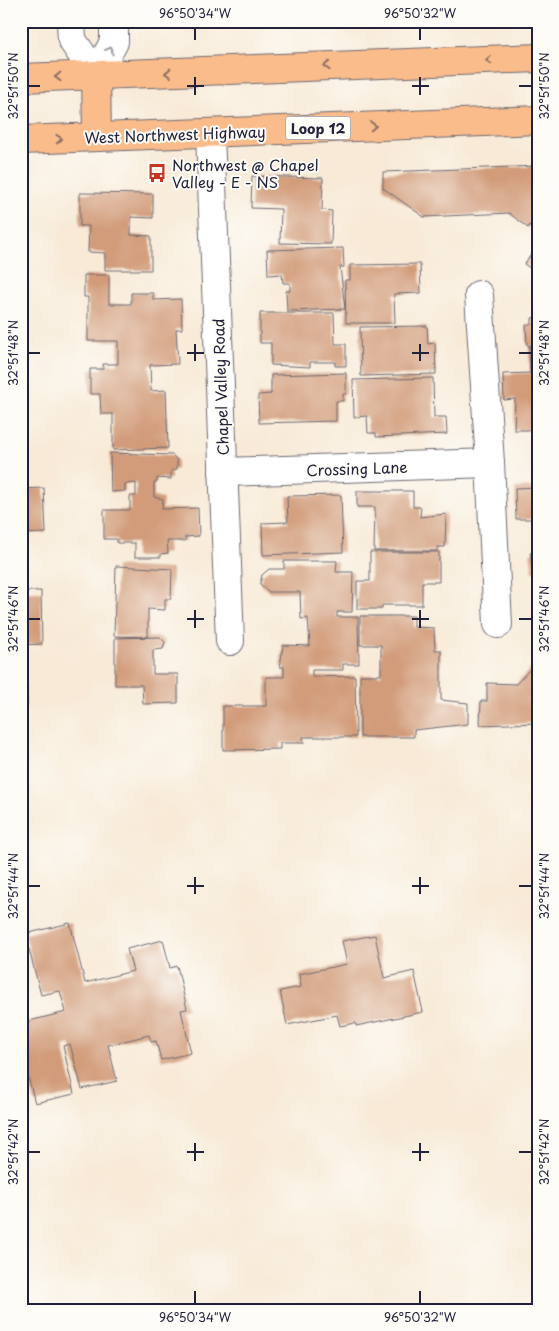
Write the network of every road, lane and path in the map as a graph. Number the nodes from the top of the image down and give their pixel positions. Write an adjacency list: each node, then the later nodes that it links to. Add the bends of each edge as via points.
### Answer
1 (71, 21): 4 (street, via 72,40)
2 (114, 21): 4 (street, one-way to 2, via 114,42)
3 (538, 58): 4 (main road, one-way to 4)
4 (96, 76): 5 (main road, one-way to 5); 8 (main road)
5 (21, 78)
6 (538, 120): 7 (main road, West Northwest Highway / Loop 12, one-way to 6)
7 (210, 132): 8 (main road, West Northwest Highway / Loop 12); 12 (street, Chapel Valley Road)
8 (97, 137): 9 (main road, West Northwest Highway / Loop 12, one-way to 8)
9 (21, 140)
10 (479, 295): 11 (street)
11 (490, 463): 12 (street, Crossing Lane); 13 (street)
12 (223, 472): 14 (street, Chapel Valley Road)
13 (498, 624)
14 (230, 641)

